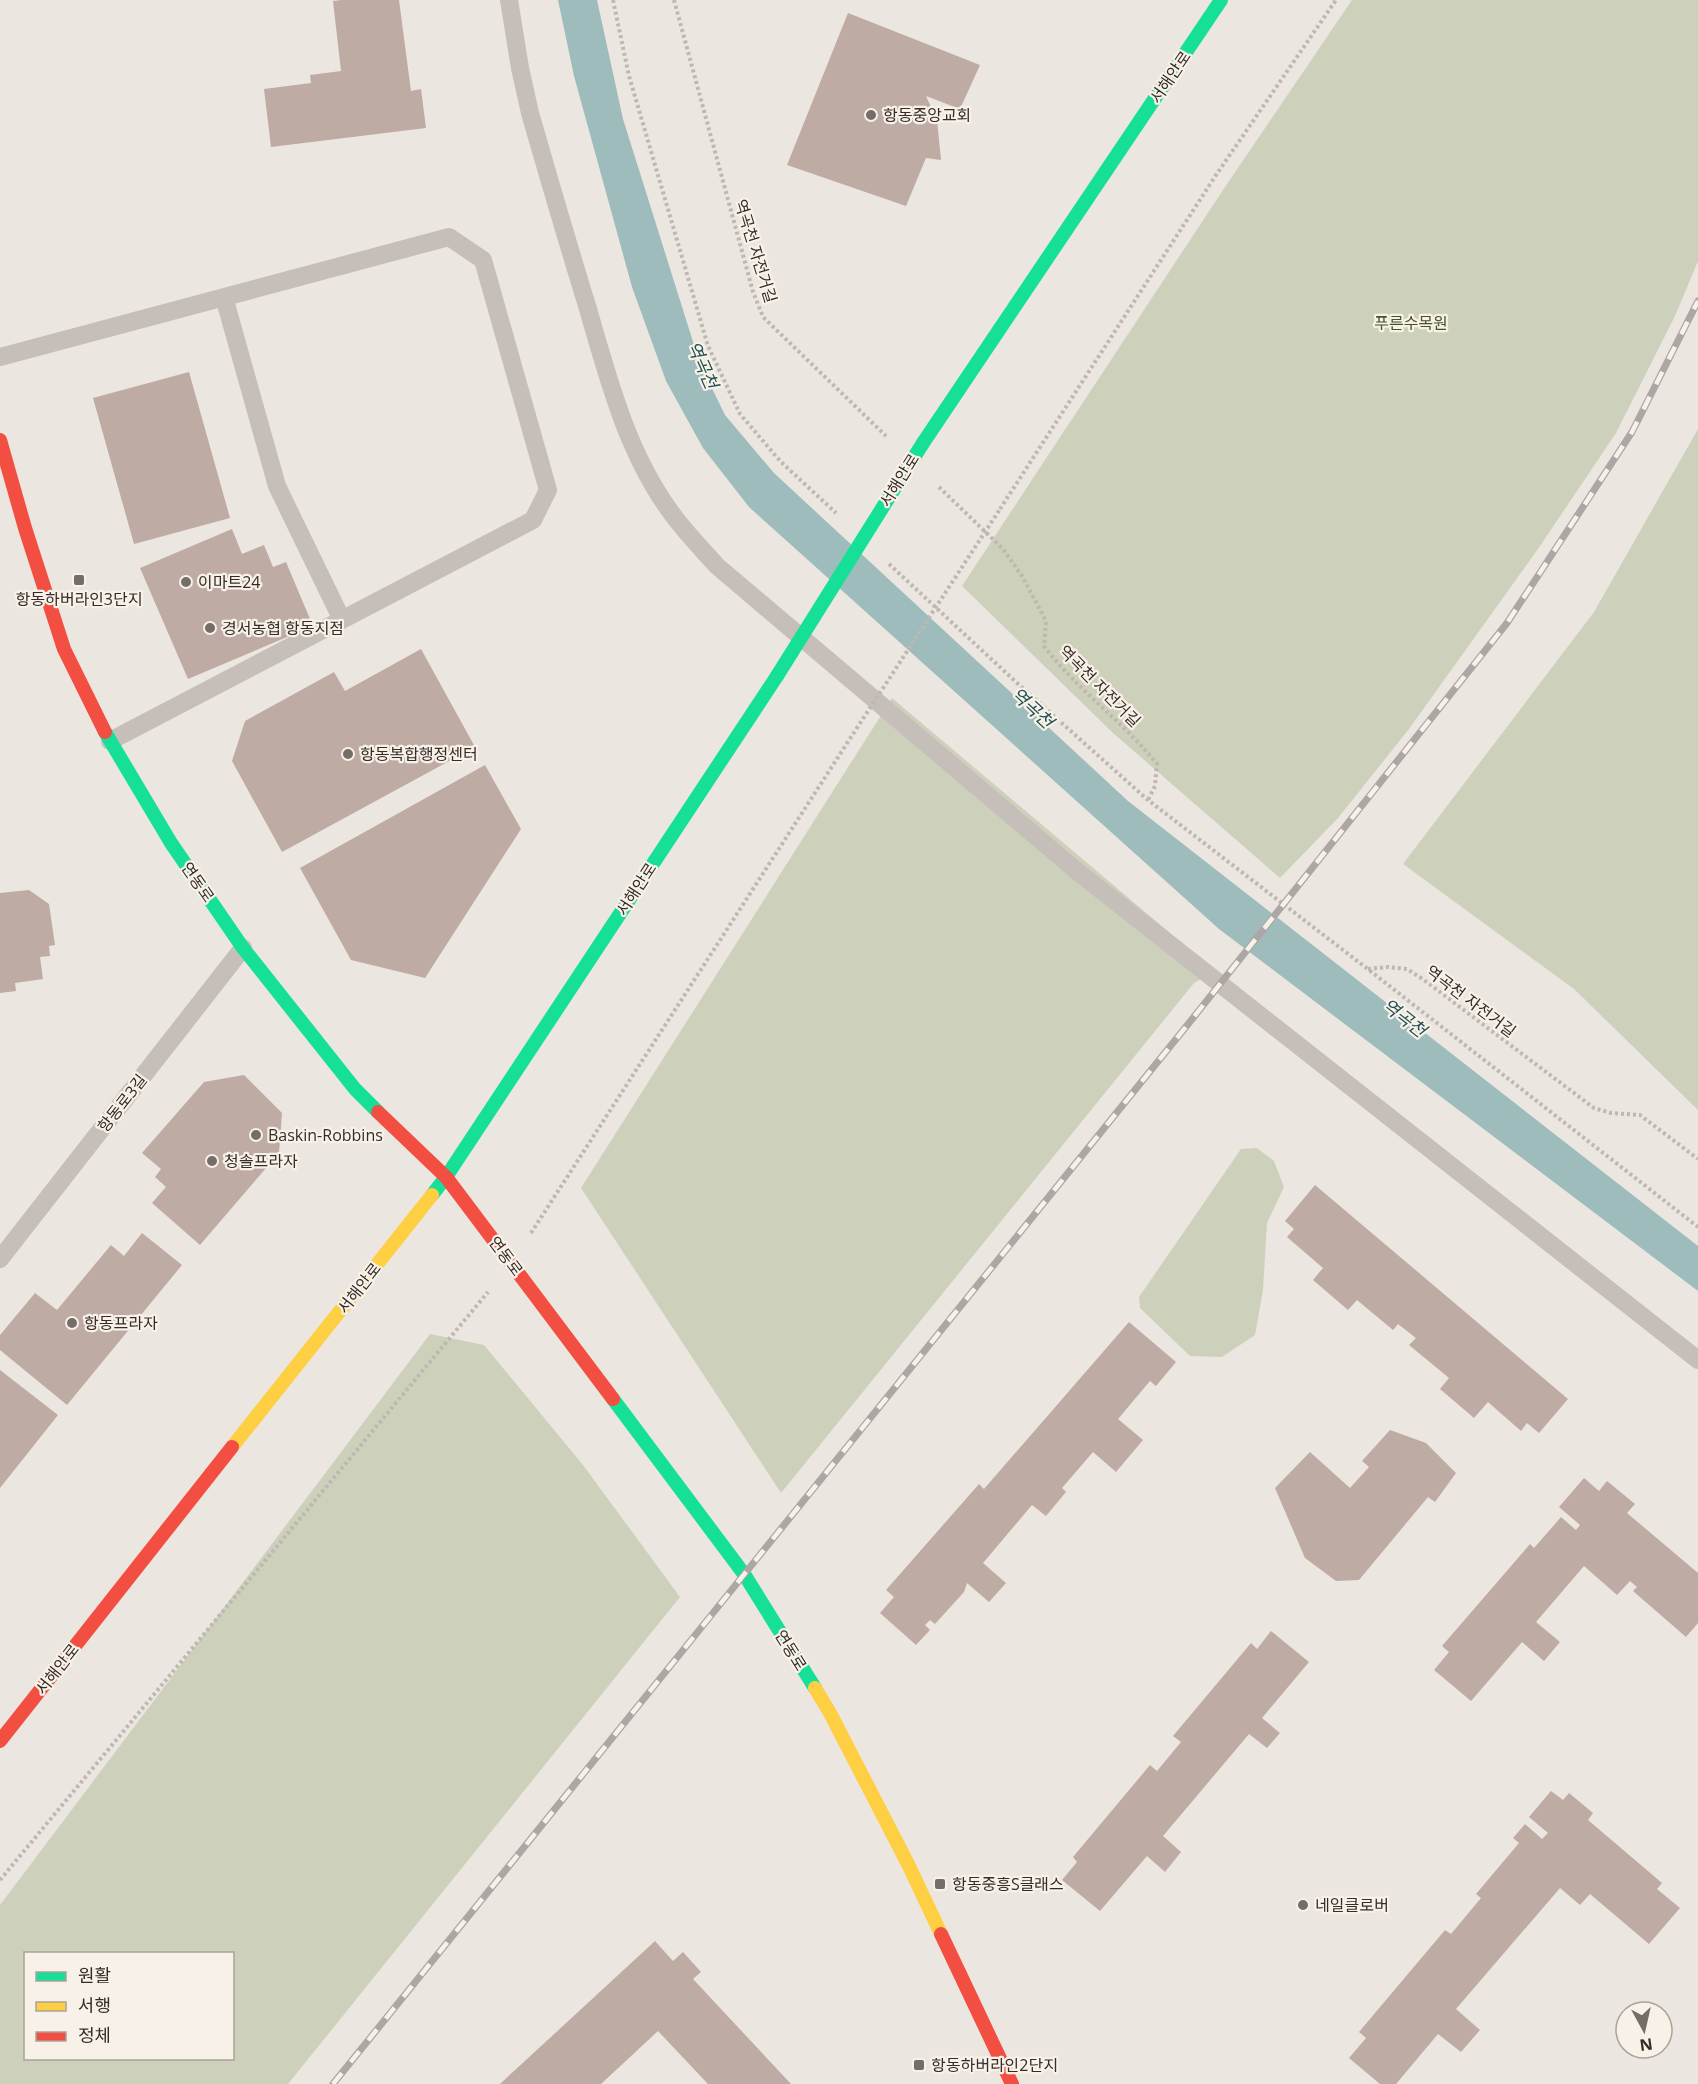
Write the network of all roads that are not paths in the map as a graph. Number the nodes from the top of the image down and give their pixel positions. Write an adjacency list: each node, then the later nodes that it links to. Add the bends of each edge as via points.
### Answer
1 (509, 0): 11 (lane, via 530,113 609,379 648,474 690,536 717,566 1078,872)
2 (1221, 0): 9 (main road, 서해안로, bridge, via 923,443 777,676)
3 (224, 297): 4 (lane); 6 (lane, via 277,486); 6 (lane, via 449,237 483,260 548,490 533,520)
4 (0, 357)
5 (0, 440): 7 (main road, 연동로, via 64,649)
6 (342, 620): 7 (lane)
7 (110, 741): 8 (main road, 연동로, via 171,843)
8 (243, 948): 9 (main road, 연동로, via 355,1089); 10 (lane, 항동로3길)
9 (446, 1177): 12 (main road, 서해안로); 13 (main road, 연동로, via 744,1574 830,1713 909,1866)
10 (0, 1259)
11 (1698, 1360)
12 (0, 1741)
13 (1012, 2084)

